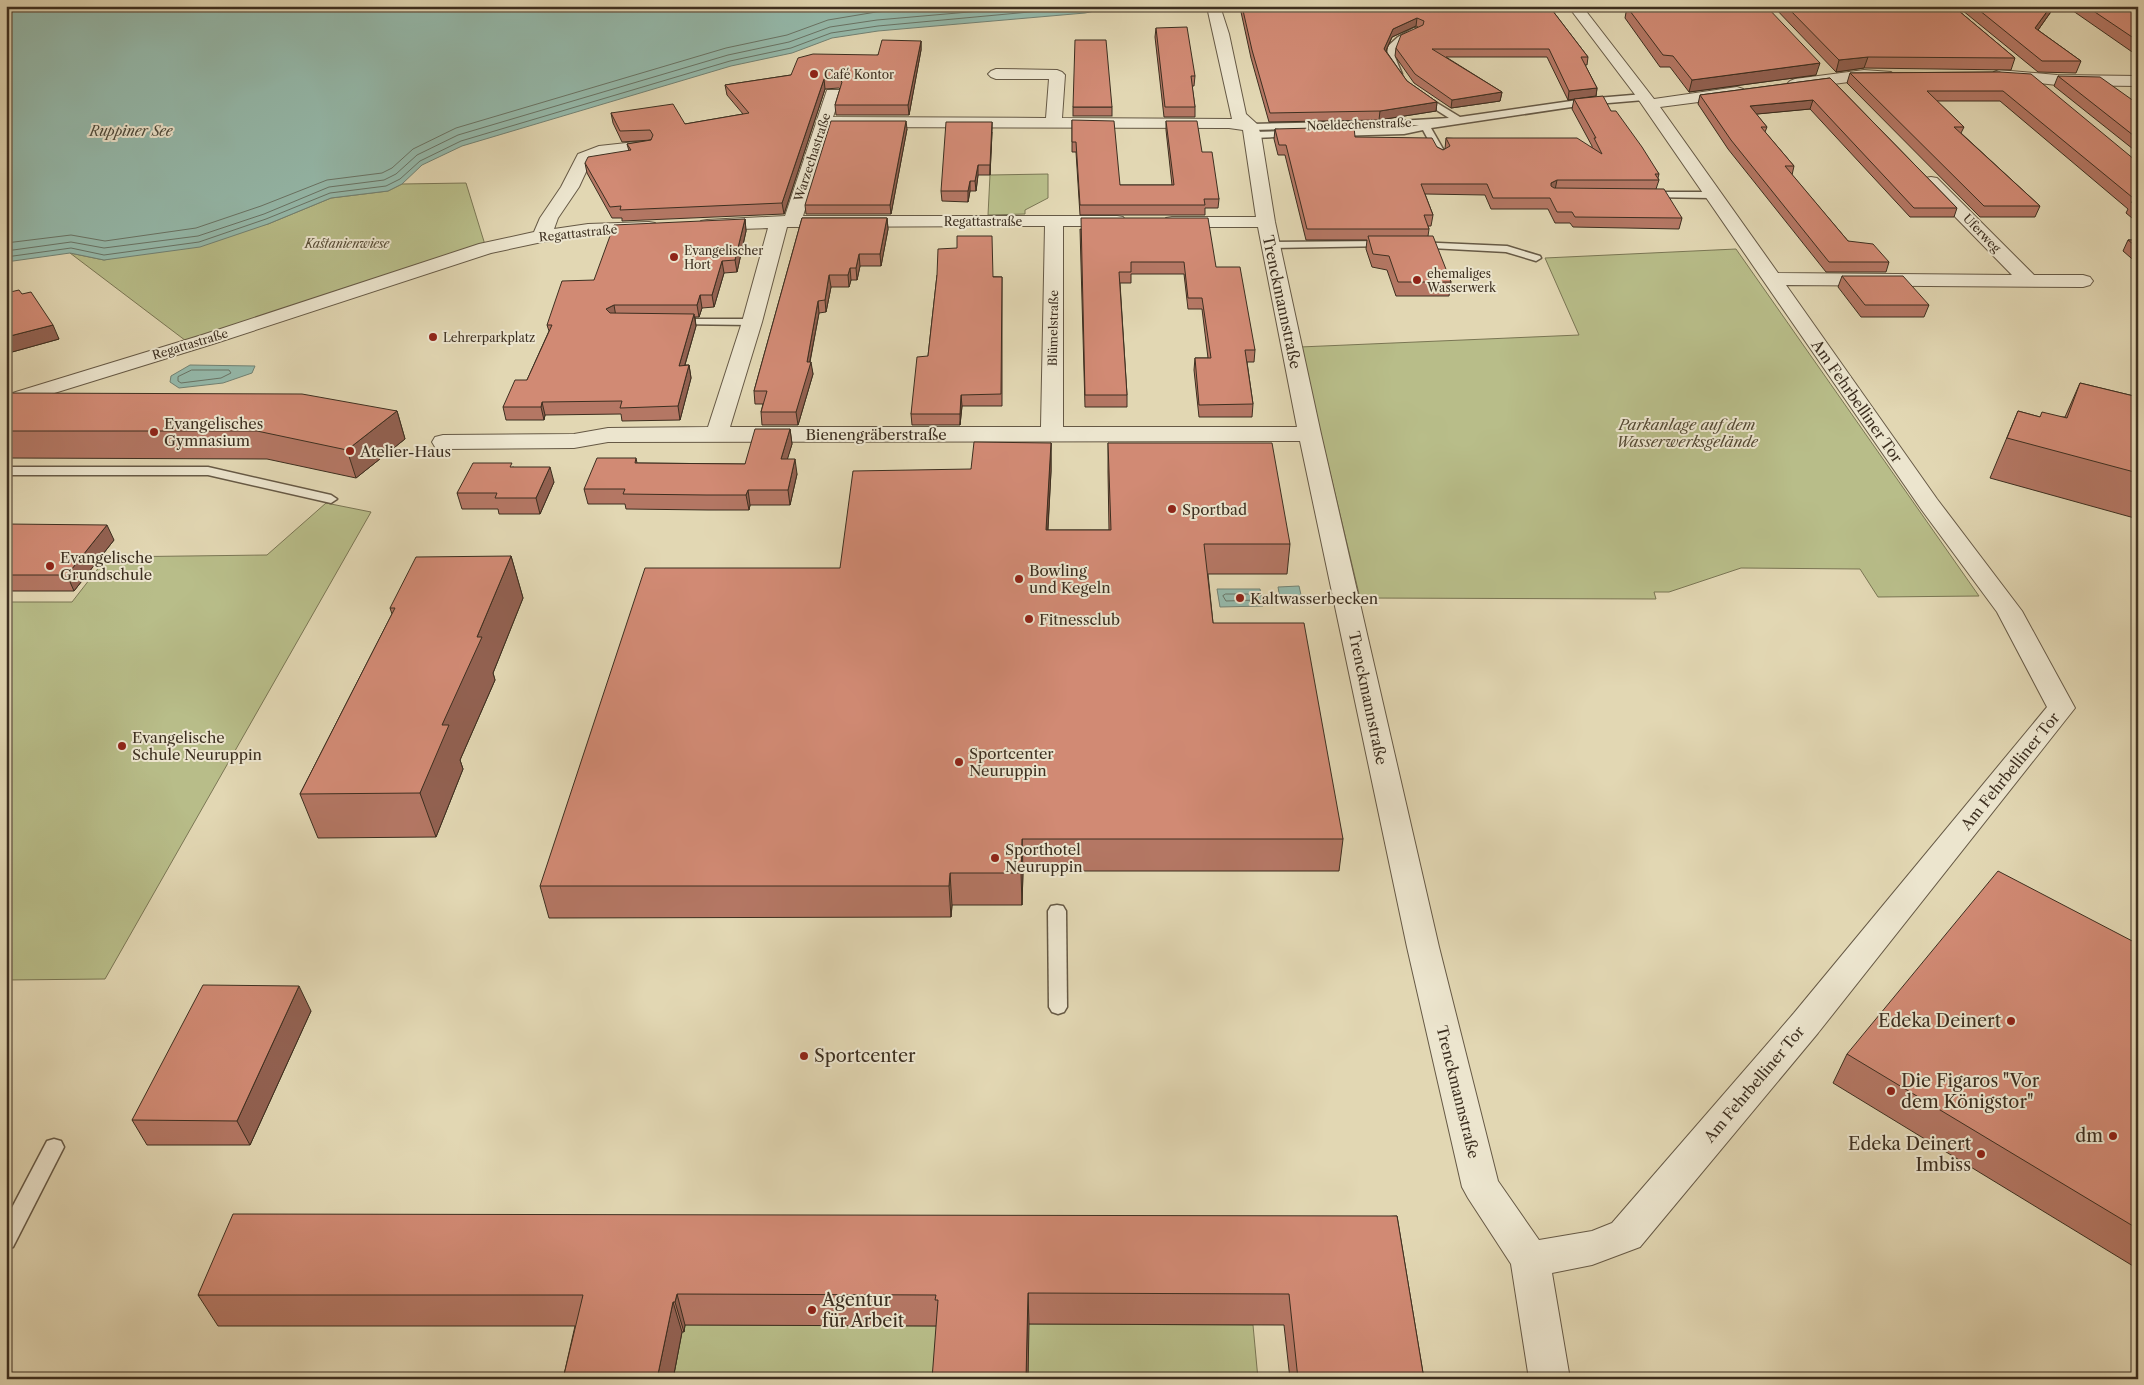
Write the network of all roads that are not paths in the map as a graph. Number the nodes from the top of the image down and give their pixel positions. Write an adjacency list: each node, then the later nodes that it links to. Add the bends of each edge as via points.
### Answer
1 (1576, 6): 19 (street, Am Fehrbelliner Tor)
2 (1214, 7): 24 (street, Trenckmannstraße, via 1223,32 1238,116)
3 (1418, 30): 11 (lane, via 1396,41 1389,56)
4 (2013, 62): 9 (street)
5 (1818, 64): 10 (street)
6 (996, 74): 22 (street, via 1057,76)
7 (1902, 75): 10 (street)
8 (1988, 75): 9 (street)
9 (2032, 78): 12 (street); 18 (street)
10 (1830, 79): 13 (street); 17 (street)
11 (1403, 80)
12 (2138, 80)
13 (1783, 86)
14 (1413, 90): 20 (lane)
15 (1754, 90): 19 (street)
16 (833, 93): 21 (street, Warzechastraße)
17 (1844, 93)
18 (2056, 98)
19 (1647, 101): 20 (lane, via 1585,102); 29 (street, Am Fehrbelliner Tor)
20 (1458, 120): 23 (lane, Noeldechenstraße); 24 (lane, Noeldechenstraße)
21 (824, 122): 22 (street, Noeldechenstraße); 31 (street, Warzechastraße)
22 (1054, 123): 24 (street, Noeldechenstraße, via 1229,123)
23 (1426, 127): 24 (lane, Noeldechenstraße, via 1404,131); 26 (lane)
24 (1252, 131): 36 (street, Trenckmannstraße)
25 (645, 146): 37 (street, via 599,151 584,158)
26 (1442, 156)
27 (1919, 169): 40 (street, Uferweg)
28 (1634, 195): 29 (lane)
29 (1712, 195): 39 (street, Am Fehrbelliner Tor)
30 (1054, 221): 31 (street, Regattastraße); 32 (street, Regattastraße); 47 (street, Blümelstraße)
31 (785, 222): 34 (street, Regattastraße); 43 (street, Warzechastraße)
32 (1132, 222)
33 (1151, 222): 36 (street)
34 (692, 225)
35 (663, 227): 37 (street, Regattastraße, via 588,230)
36 (1269, 234): 38 (lane, via 1507,249); 46 (street, Trenckmannstraße)
37 (542, 236): 44 (street, Regattastraße, via 486,248)
38 (1536, 258)
39 (1772, 279): 40 (street); 55 (street, Am Fehrbelliner Tor, via 1929,504 2009,611 2061,708 1806,1023 1626,1235 1592,1248)
40 (2028, 280): 41 (street)
41 (2083, 281)
42 (665, 322): 43 (lane)
43 (752, 322): 45 (street, Warzechastraße)
44 (6, 402)
45 (717, 434): 47 (street, Bienengräberstraße); 48 (street, Bienengräberstraße, via 608,435 574,441)
46 (1310, 434): 47 (street, Bienengräberstraße); 55 (street, Trenckmannstraße, via 1423,947 1481,1187)
47 (1052, 435)
48 (443, 442)
49 (6, 470): 50 (lane, via 208,471)
50 (331, 499)
51 (1057, 912): 52 (lane)
52 (1058, 1007)
53 (54, 1147): 54 (lane)
54 (6, 1240)
55 (1530, 1259): 56 (street, Trenckmannstraße)
56 (1550, 1379)

